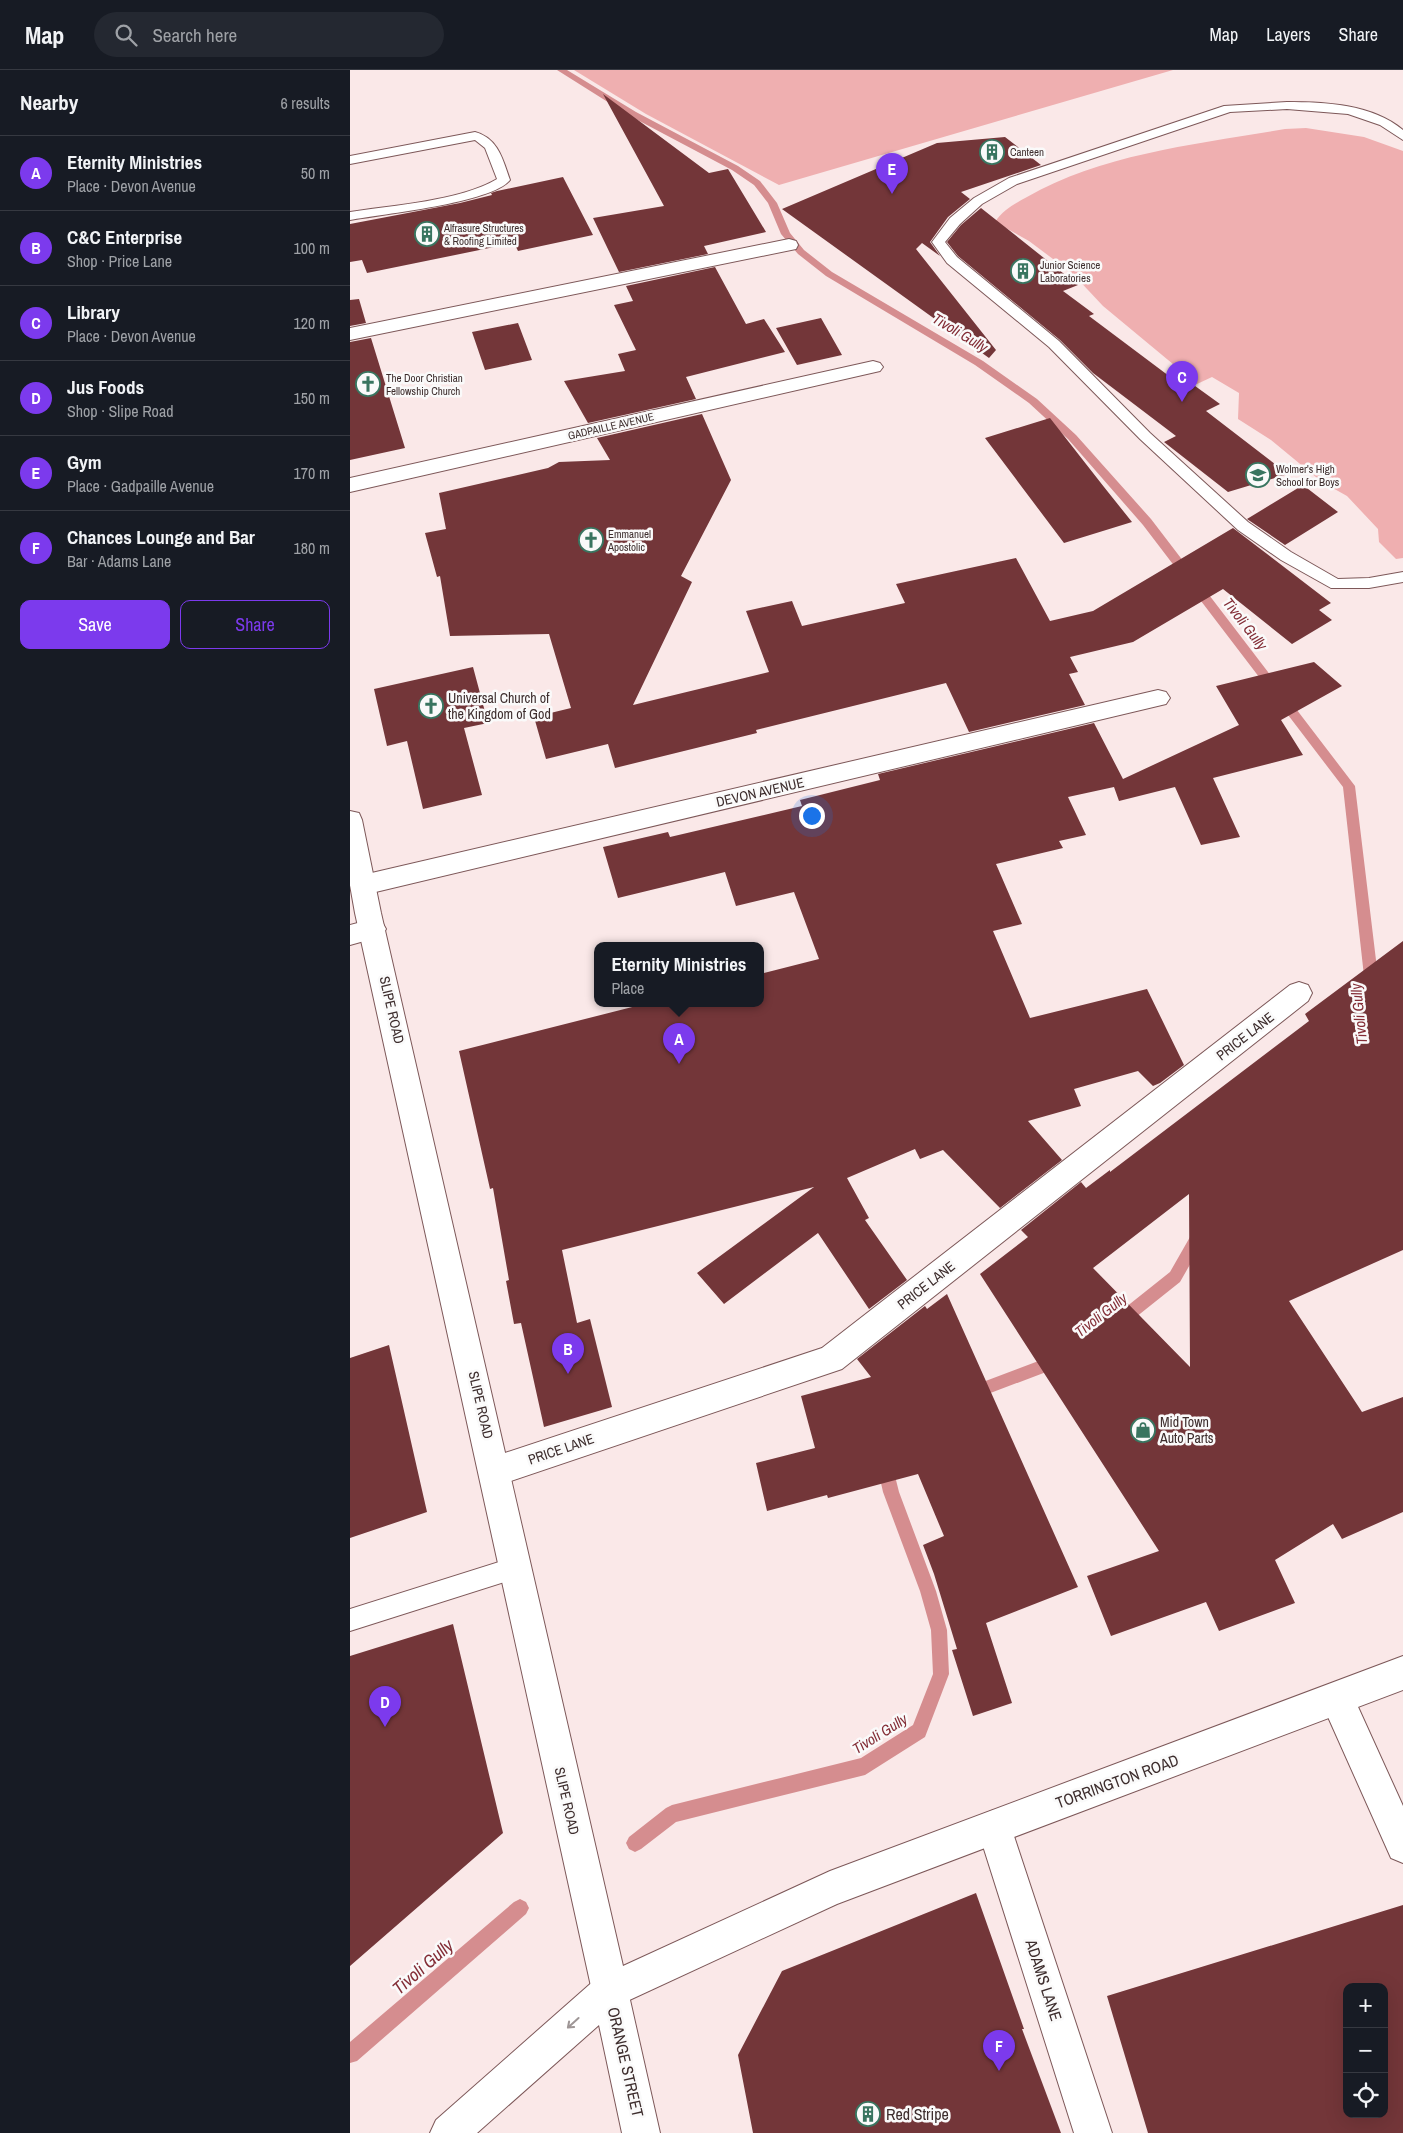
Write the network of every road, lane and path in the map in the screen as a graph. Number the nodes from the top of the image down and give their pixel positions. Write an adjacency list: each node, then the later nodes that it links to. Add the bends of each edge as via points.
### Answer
1 (1403, 136): 8 (lane, via 1386,122 1327,107 1228,109 1013,182 978,201 938,242 952,260 1054,344 1145,436 1243,526 1286,556 1336,584)
2 (350, 160): 3 (lane, via 482,137 488,142 504,180 476,193)
3 (350, 216)
4 (789, 245): 5 (street)
5 (350, 334)
6 (873, 366): 7 (street, GADPAILLE AVENUE)
7 (350, 485)
8 (1403, 577)
9 (1158, 698): 11 (street, DEVON AVENUE)
10 (350, 820): 11 (street, SLIPE ROAD)
11 (363, 885): 12 (street, SLIPE ROAD, via 368,914)
12 (362, 932): 14 (street, SLIPE ROAD)
13 (1299, 994): 14 (street, PRICE LANE, via 831,1359)
14 (496, 1471): 15 (street, SLIPE ROAD)
15 (515, 1568): 16 (lane); 21 (street, SLIPE ROAD)
16 (350, 1620)
17 (1403, 1673): 18 (street, TORRINGTON ROAD)
18 (1337, 1699): 19 (street, TORRINGTON ROAD); 20 (street)
19 (994, 1827): 21 (street, TORRINGTON ROAD, via 830,1889); 24 (street, ADAMS LANE)
20 (1403, 1846)
21 (610, 1991): 22 (street, TORRINGTON ROAD, one-way to 22); 23 (street, ORANGE STREET)
22 (449, 2133)
23 (641, 2133)
24 (1093, 2133)

